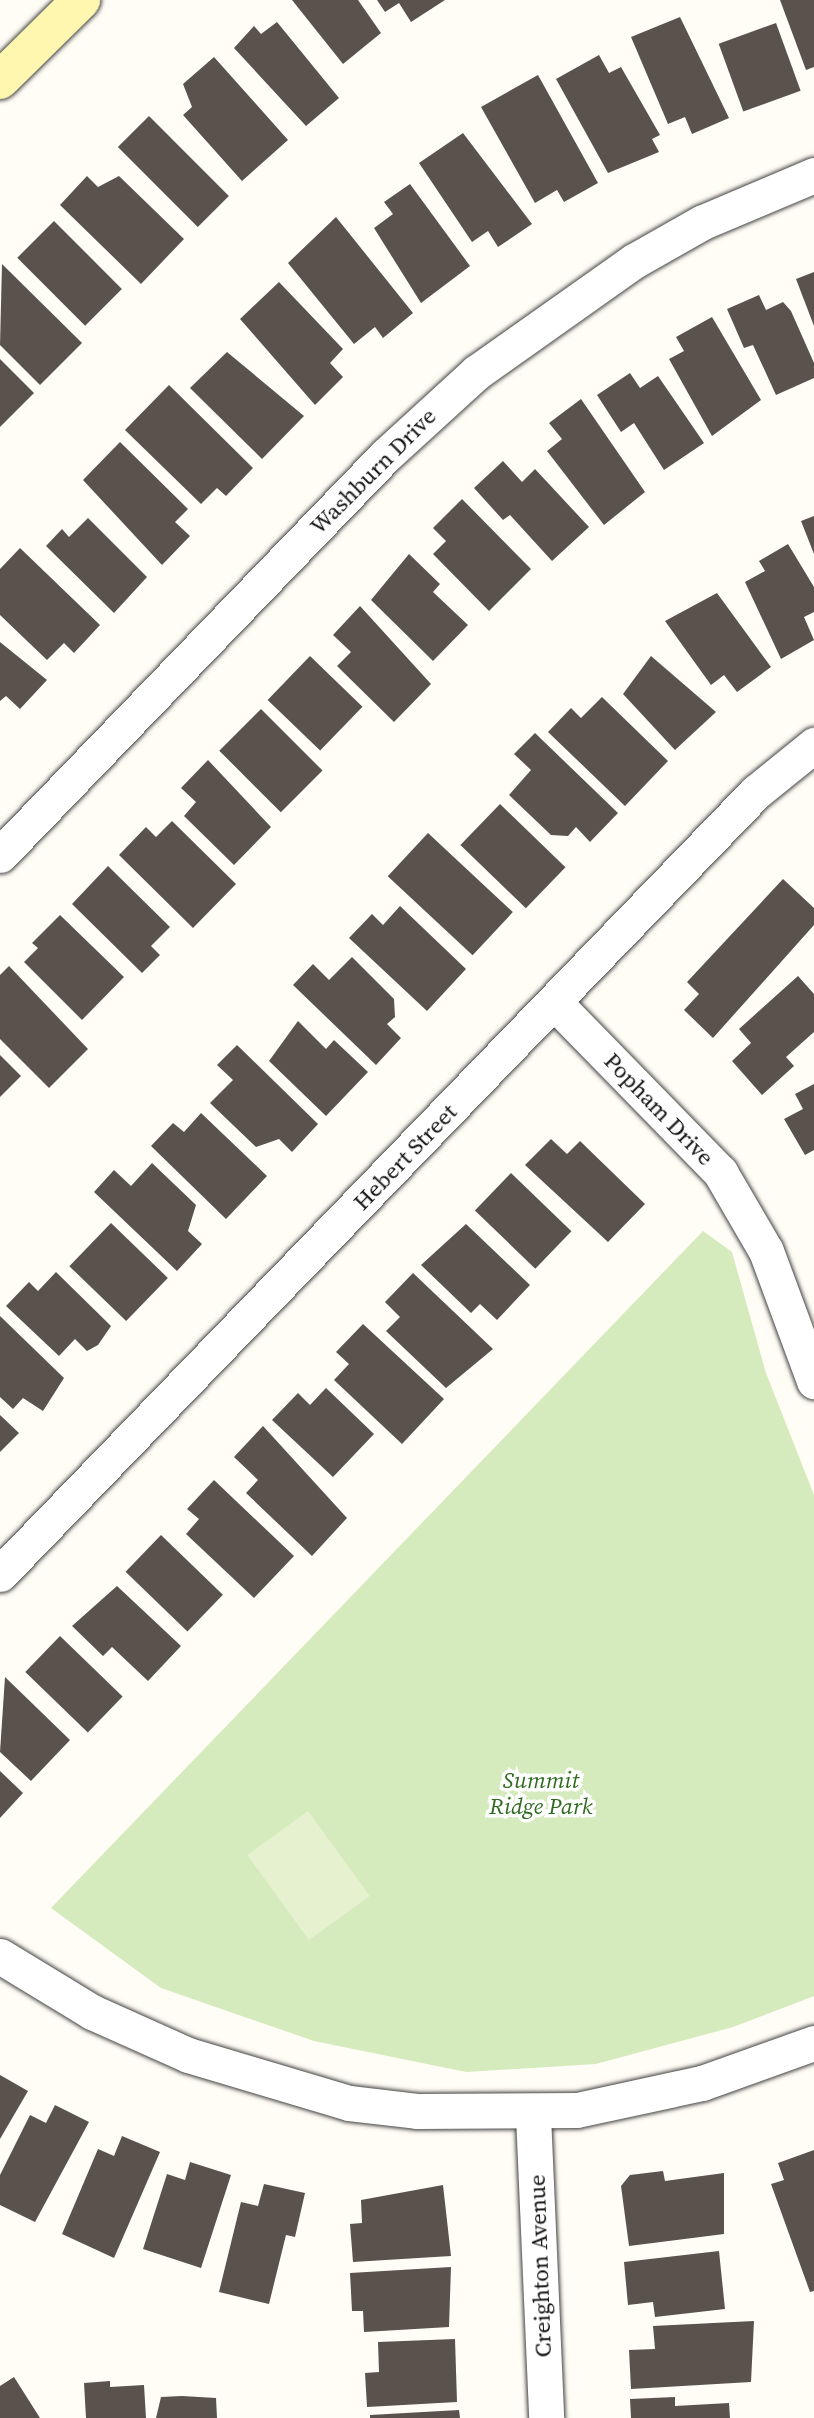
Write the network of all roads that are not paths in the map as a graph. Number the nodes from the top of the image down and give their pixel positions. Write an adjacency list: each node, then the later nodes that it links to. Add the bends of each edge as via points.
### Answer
1 (81, 0): 2 (street)
2 (0, 79)
3 (814, 175): 5 (street, Washburn Drive, via 703,222 634,261 477,372 386,455)
4 (814, 745): 6 (street, Hebert Street, via 756,792)
5 (0, 855)
6 (554, 1002): 7 (street, Popham Drive, via 720,1172 766,1251); 8 (street, Hebert Street)
7 (814, 1381)
8 (0, 1574)
9 (0, 1956): 11 (street, via 92,2012 249,2076 349,2103)
10 (814, 2043): 11 (street, via 702,2083)
11 (533, 2115): 12 (street, Creighton Avenue)
12 (546, 2418)

